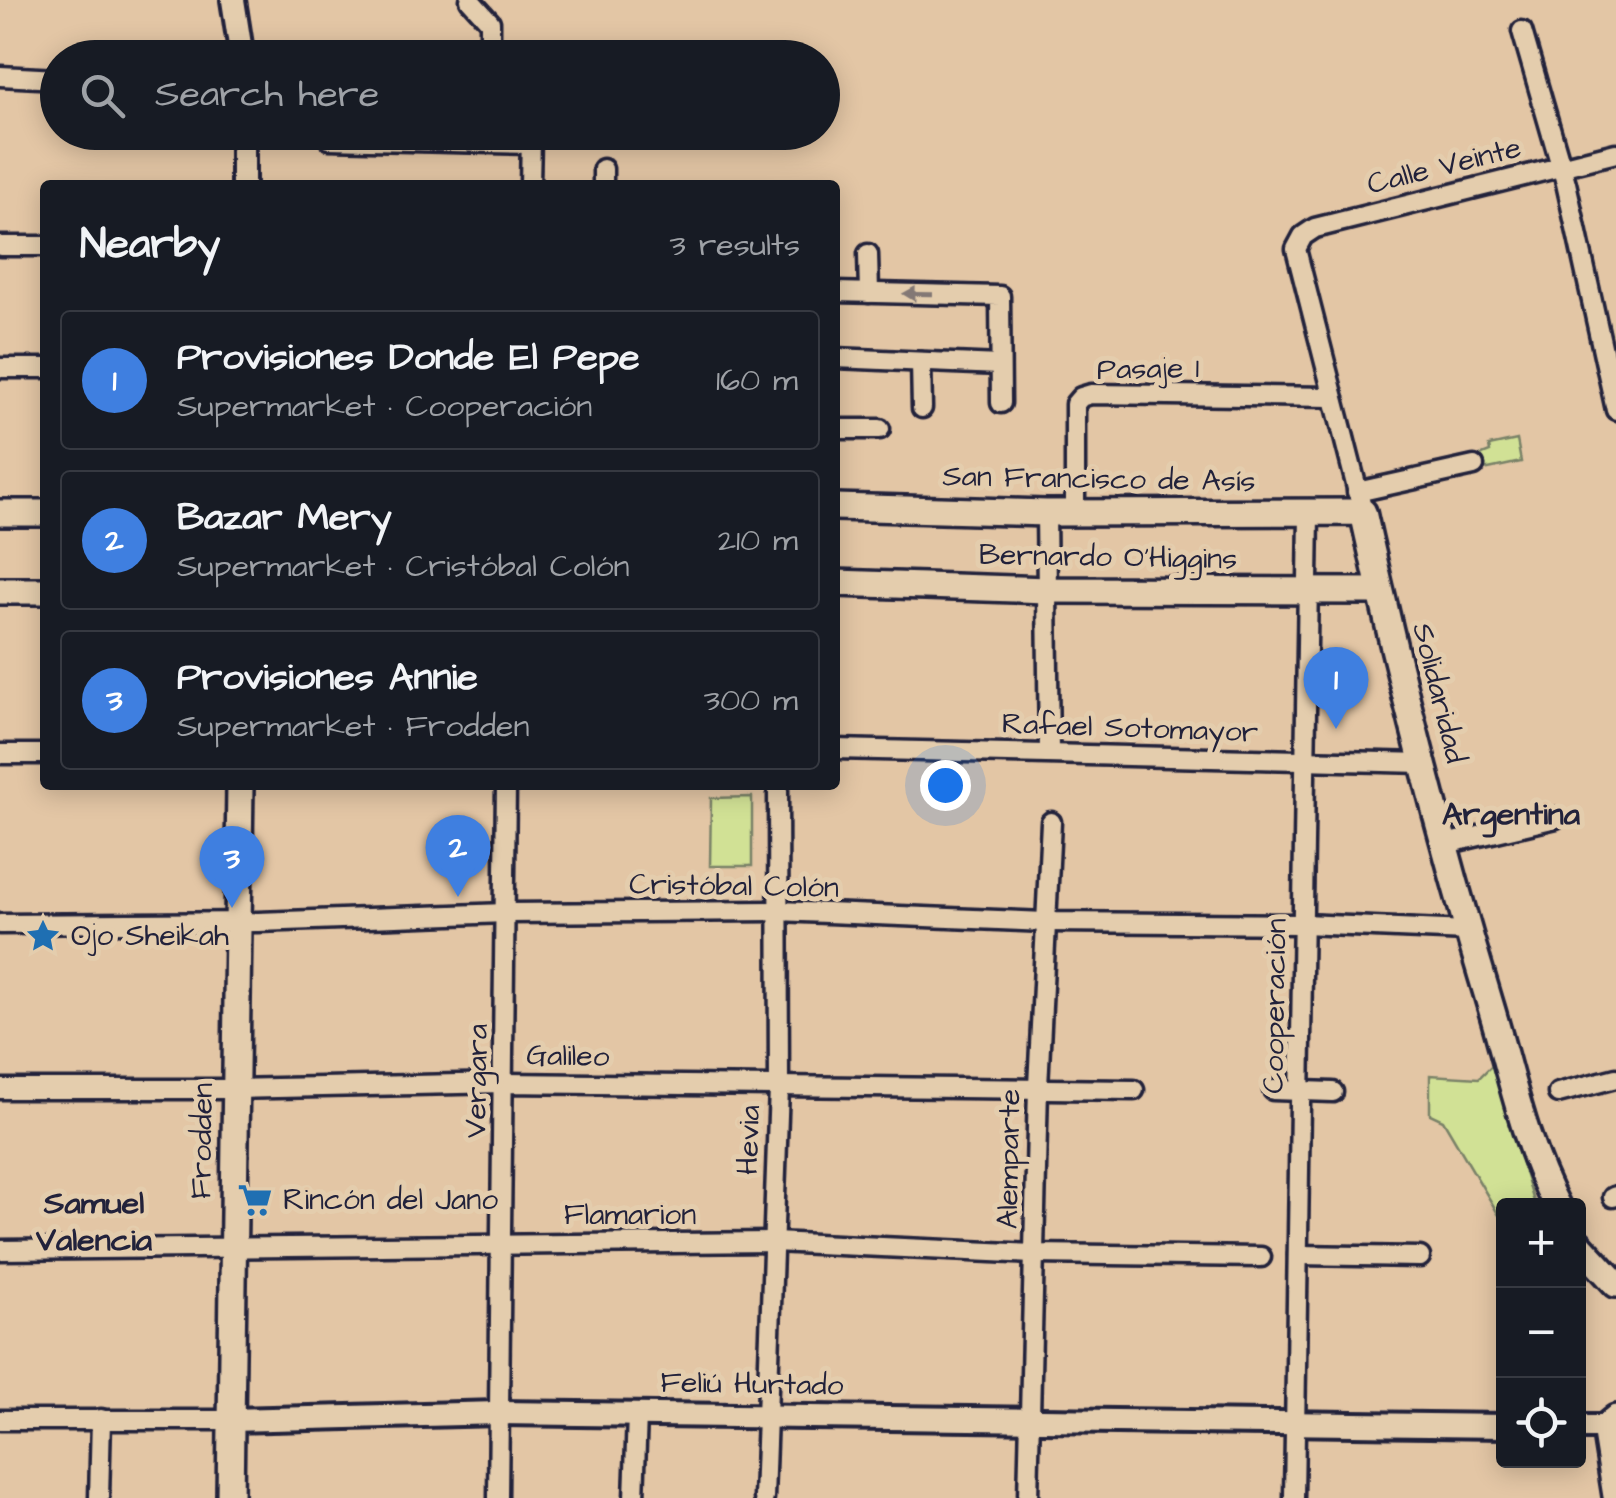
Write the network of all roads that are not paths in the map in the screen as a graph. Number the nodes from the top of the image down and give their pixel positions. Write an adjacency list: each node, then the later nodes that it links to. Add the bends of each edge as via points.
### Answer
1 (233, 0): 4 (street)
2 (470, 0): 5 (street, via 490,22)
3 (1522, 30): 11 (street)
4 (239, 40)
5 (490, 40)
6 (0, 76): 7 (street)
7 (40, 78)
8 (243, 150): 12 (street)
9 (531, 150): 13 (street)
10 (1616, 153): 11 (street, Calle Veinte)
11 (1560, 166): 16 (street, Calle Veinte, via 1315,228); 28 (street)
12 (243, 180)
13 (530, 180)
14 (0, 246): 15 (street)
15 (40, 246)
16 (1296, 249): 25 (street, Solidaridad)
17 (868, 254): 19 (street)
18 (840, 292): 19 (street)
19 (868, 293): 22 (street, one-way to 19, via 1000,296)
20 (840, 360): 21 (street)
21 (921, 362): 22 (street); 27 (street)
22 (1000, 365): 26 (street)
23 (0, 368): 24 (street)
24 (40, 368)
25 (1333, 397): 32 (street, Solidaridad); 37 (street, Pasaje 1, via 1081,398 1075,404)
26 (1001, 403)
27 (922, 408)
28 (1616, 410)
29 (880, 428): 30 (street)
30 (840, 429)
31 (1474, 466): 32 (street)
32 (1360, 502): 38 (main road, San Francisco de Asís); 43 (main road, Solidaridad)
33 (840, 507): 36 (main road, San Francisco de Asís)
34 (0, 513): 35 (main road)
35 (40, 513)
36 (1046, 513): 37 (main road, San Francisco de Asís); 41 (street)
37 (1075, 513): 38 (main road, San Francisco de Asís)
38 (1309, 514): 44 (street, Cooperación)
39 (840, 582): 41 (main road, Bernardo O'Higgins)
40 (0, 590): 42 (main road)
41 (1047, 590): 44 (main road, Bernardo O'Higgins); 46 (street)
42 (40, 591)
43 (1380, 591): 44 (main road, Bernardo O'Higgins); 50 (main road, Solidaridad)
44 (1309, 592): 49 (street, Cooperación)
45 (840, 749): 46 (street, Rafael Sotomayor)
46 (1049, 752): 49 (street, Rafael Sotomayor)
47 (0, 754): 48 (street)
48 (40, 754)
49 (1306, 761): 50 (street, Rafael Sotomayor); 62 (street, Cooperación)
50 (1424, 764): 56 (main road, Solidaridad)
51 (240, 790): 59 (main road, Frodden)
52 (506, 790): 57 (street, Vergara)
53 (778, 790): 58 (street, Hevia)
54 (1556, 818): 56 (street)
55 (1051, 822): 60 (street, Alemparte)
56 (1445, 844): 63 (main road, Solidaridad)
57 (506, 912): 58 (street, Cristóbal Colón); 59 (street, Cristóbal Colón); 65 (street, Vergara)
58 (778, 912): 60 (street, Cristóbal Colón); 68 (street, Hevia)
59 (238, 922): 61 (street, Cristóbal Colón); 67 (main road, Frodden)
60 (1046, 922): 62 (street, Cristóbal Colón); 66 (street, Alemparte)
61 (0, 924)
62 (1304, 924): 63 (street, Cristóbal Colón); 72 (street, Cooperación)
63 (1468, 931): 75 (main road, Solidaridad)
64 (1616, 1078): 74 (street)
65 (504, 1082): 67 (street, Galileo); 68 (street, Galileo); 77 (street, Vergara)
66 (1038, 1087): 68 (street, Galileo); 70 (street, Galileo); 81 (street, Alemparte)
67 (236, 1088): 69 (street, Galileo); 78 (main road, Frodden)
68 (779, 1088): 76 (street, Hevia)
69 (0, 1089)
70 (1134, 1090)
71 (1273, 1090): 72 (street)
72 (1301, 1091): 73 (street); 82 (street, Cooperación)
73 (1333, 1092)
74 (1558, 1092)
75 (1554, 1198)
76 (773, 1242): 77 (street, Flamarion); 81 (street, Flamarion); 88 (street, Hevia)
77 (502, 1243): 78 (street, Flamarion); 86 (street, Vergara)
78 (233, 1247): 79 (street, Flamarion); 91 (main road, Frodden)
79 (0, 1250)
80 (1586, 1252): 85 (main road)
81 (1034, 1254): 83 (street, Flamarion); 92 (street, Alemparte)
82 (1298, 1255): 84 (street); 94 (street, Cooperación)
83 (1260, 1257)
84 (1420, 1257)
85 (1616, 1284)
86 (499, 1413): 87 (street, Feliú Hurtado); 91 (street, Feliú Hurtado); 99 (street, Vergara)
87 (637, 1415): 88 (street, Feliú Hurtado); 100 (street)
88 (767, 1416): 92 (street, Feliú Hurtado); 101 (street, Hevia)
89 (0, 1420): 90 (street, Feliú Hurtado)
90 (101, 1420): 91 (street, Feliú Hurtado); 97 (street)
91 (230, 1420): 98 (main road, Frodden)
92 (1030, 1420): 94 (street, Feliú Hurtado); 102 (street, Alemparte)
93 (1610, 1422): 96 (main road)
94 (1295, 1423): 95 (street, Feliú Hurtado); 103 (street, Cooperación)
95 (1496, 1426)
96 (1616, 1496)
97 (99, 1498)
98 (230, 1498)
99 (498, 1498)
100 (634, 1498)
101 (764, 1498)
102 (1028, 1498)
103 (1294, 1498)

